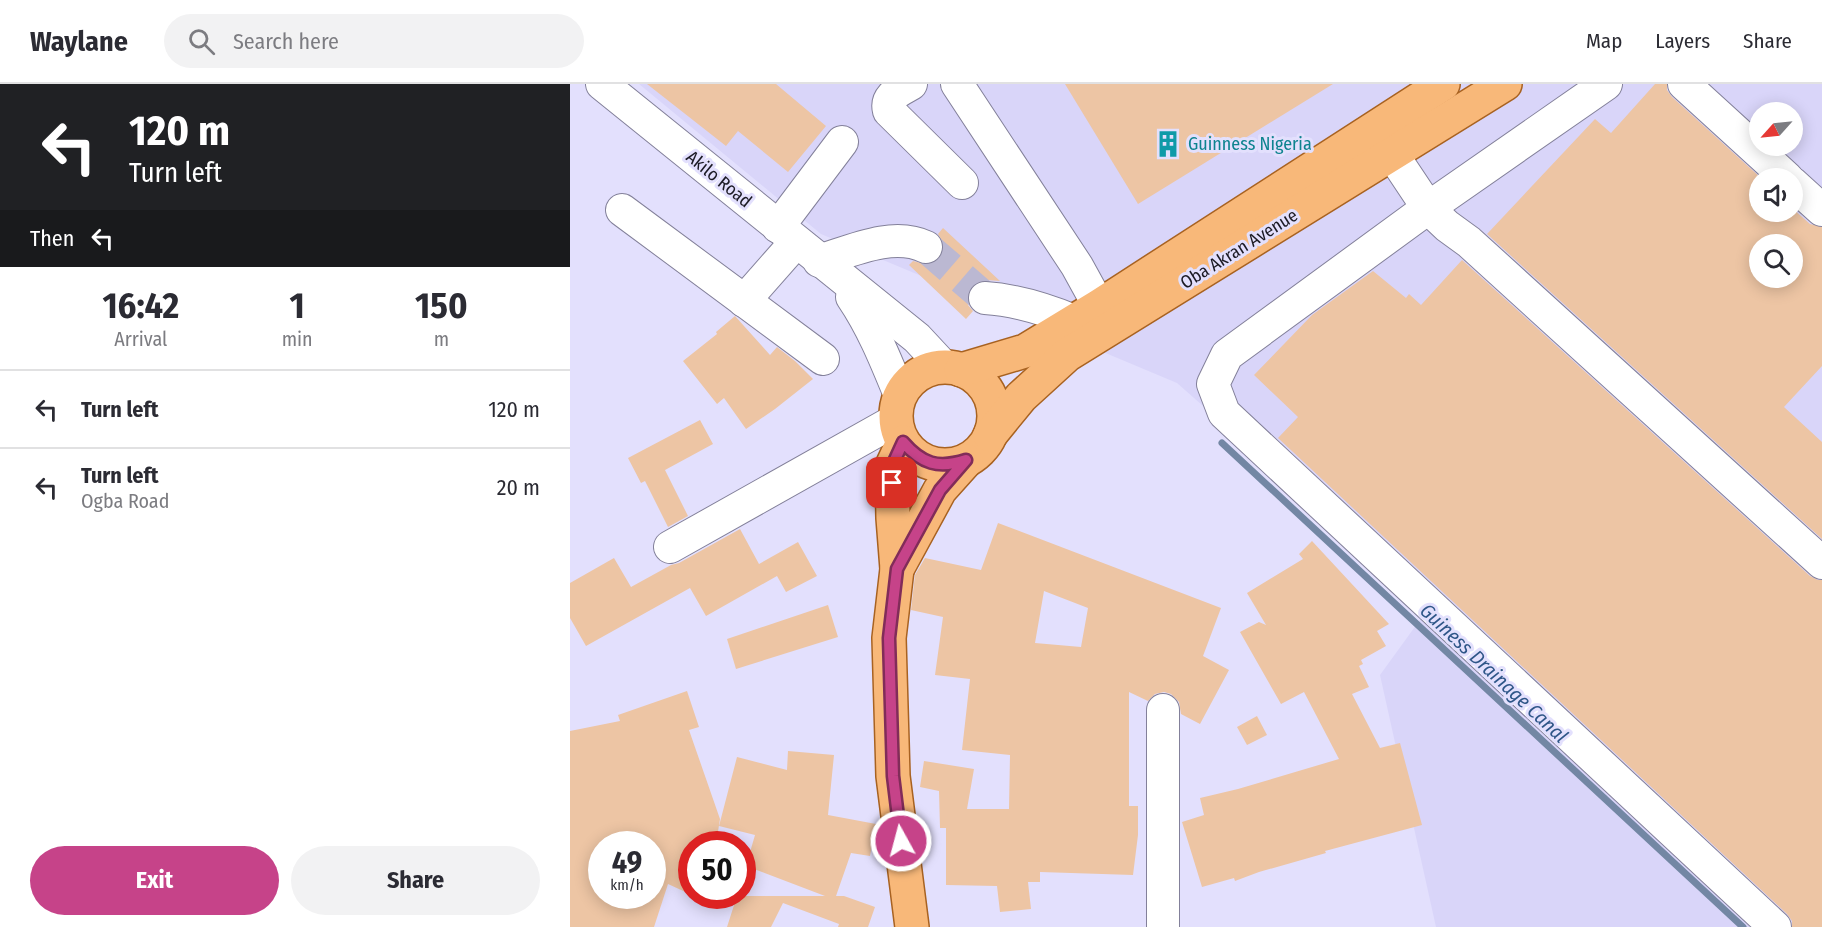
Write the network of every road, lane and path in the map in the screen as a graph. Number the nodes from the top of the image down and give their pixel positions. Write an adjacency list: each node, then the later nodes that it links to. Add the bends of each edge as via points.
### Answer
1 (602, 84): 17 (street, Akilo Road)
2 (911, 84): 11 (street, via 889,98 889,111)
3 (957, 84): 20 (street, via 1077,266)
4 (1443, 84): 20 (main road, Oba Akran Avenue)
5 (1505, 84): 9 (main road, Oba Akran Avenue)
6 (1606, 84): 13 (street)
7 (1684, 84): 10 (street)
8 (842, 142): 17 (street)
9 (1392, 154): 13 (street); 24 (main road, Oba Akran Avenue, via 1066,355 1021,397)
10 (1776, 168)
11 (962, 183)
12 (1803, 193): 15 (street)
13 (1428, 208): 27 (street); 32 (street, via 1227,355 1213,384 1224,413)
14 (622, 210): 19 (street)
15 (1822, 210)
16 (926, 247): 17 (street, via 915,242 884,242)
17 (807, 251): 19 (street); 22 (street, Akilo Road); 23 (street, Akilo Road, via 864,315 877,339)
18 (985, 298): 20 (street)
19 (744, 300): 21 (street)
20 (1087, 314): 22 (main road, Oba Akran Avenue, via 1024,351)
21 (823, 359)
22 (952, 368): 23 (main road, via 918,374 908,384); 24 (main road, via 978,380 990,396 994,415)
23 (900, 419): 25 (main road, via 918,457 938,465); 26 (street); 28 (main road, via 892,466)
24 (990, 435): 25 (main road, via 984,446)
25 (966, 460): 28 (main road, via 940,490)
26 (670, 547)
27 (1822, 563)
28 (897, 569): 30 (main road, via 889,638 893,776)
29 (1163, 710): 31 (street)
30 (912, 927)
31 (1163, 927)
32 (1775, 927)

